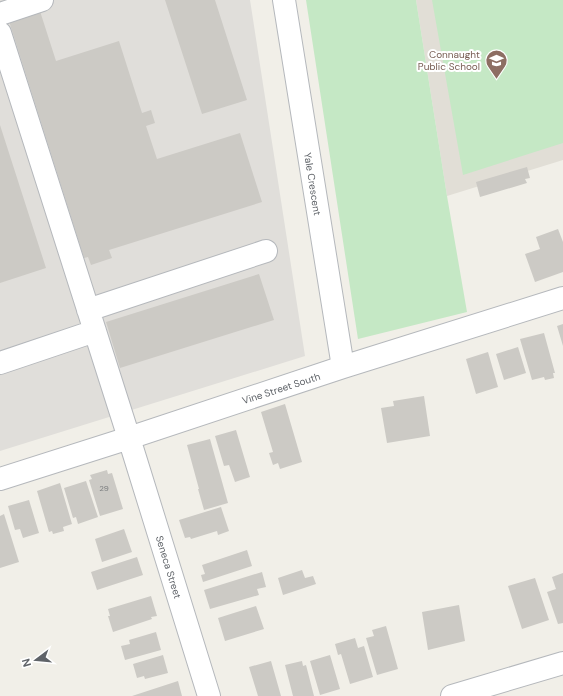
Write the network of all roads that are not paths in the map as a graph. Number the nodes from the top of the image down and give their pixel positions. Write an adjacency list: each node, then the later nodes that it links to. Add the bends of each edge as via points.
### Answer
1 (42, 0): 3 (street)
2 (284, 0): 10 (street, Yale Crescent)
3 (0, 14)
4 (0, 33): 7 (street, Seneca Street)
5 (266, 251): 7 (street)
6 (563, 298): 10 (street, Vine Street South)
7 (88, 310): 8 (street, Seneca Street)
8 (95, 331): 9 (street); 11 (street, Seneca Street)
9 (0, 363)
10 (343, 367): 11 (street, Vine Street South)
11 (129, 438): 12 (street, Vine Street South); 14 (street, Seneca Street)
12 (0, 479)
13 (563, 663): 15 (street)
14 (209, 696)
15 (452, 696)

